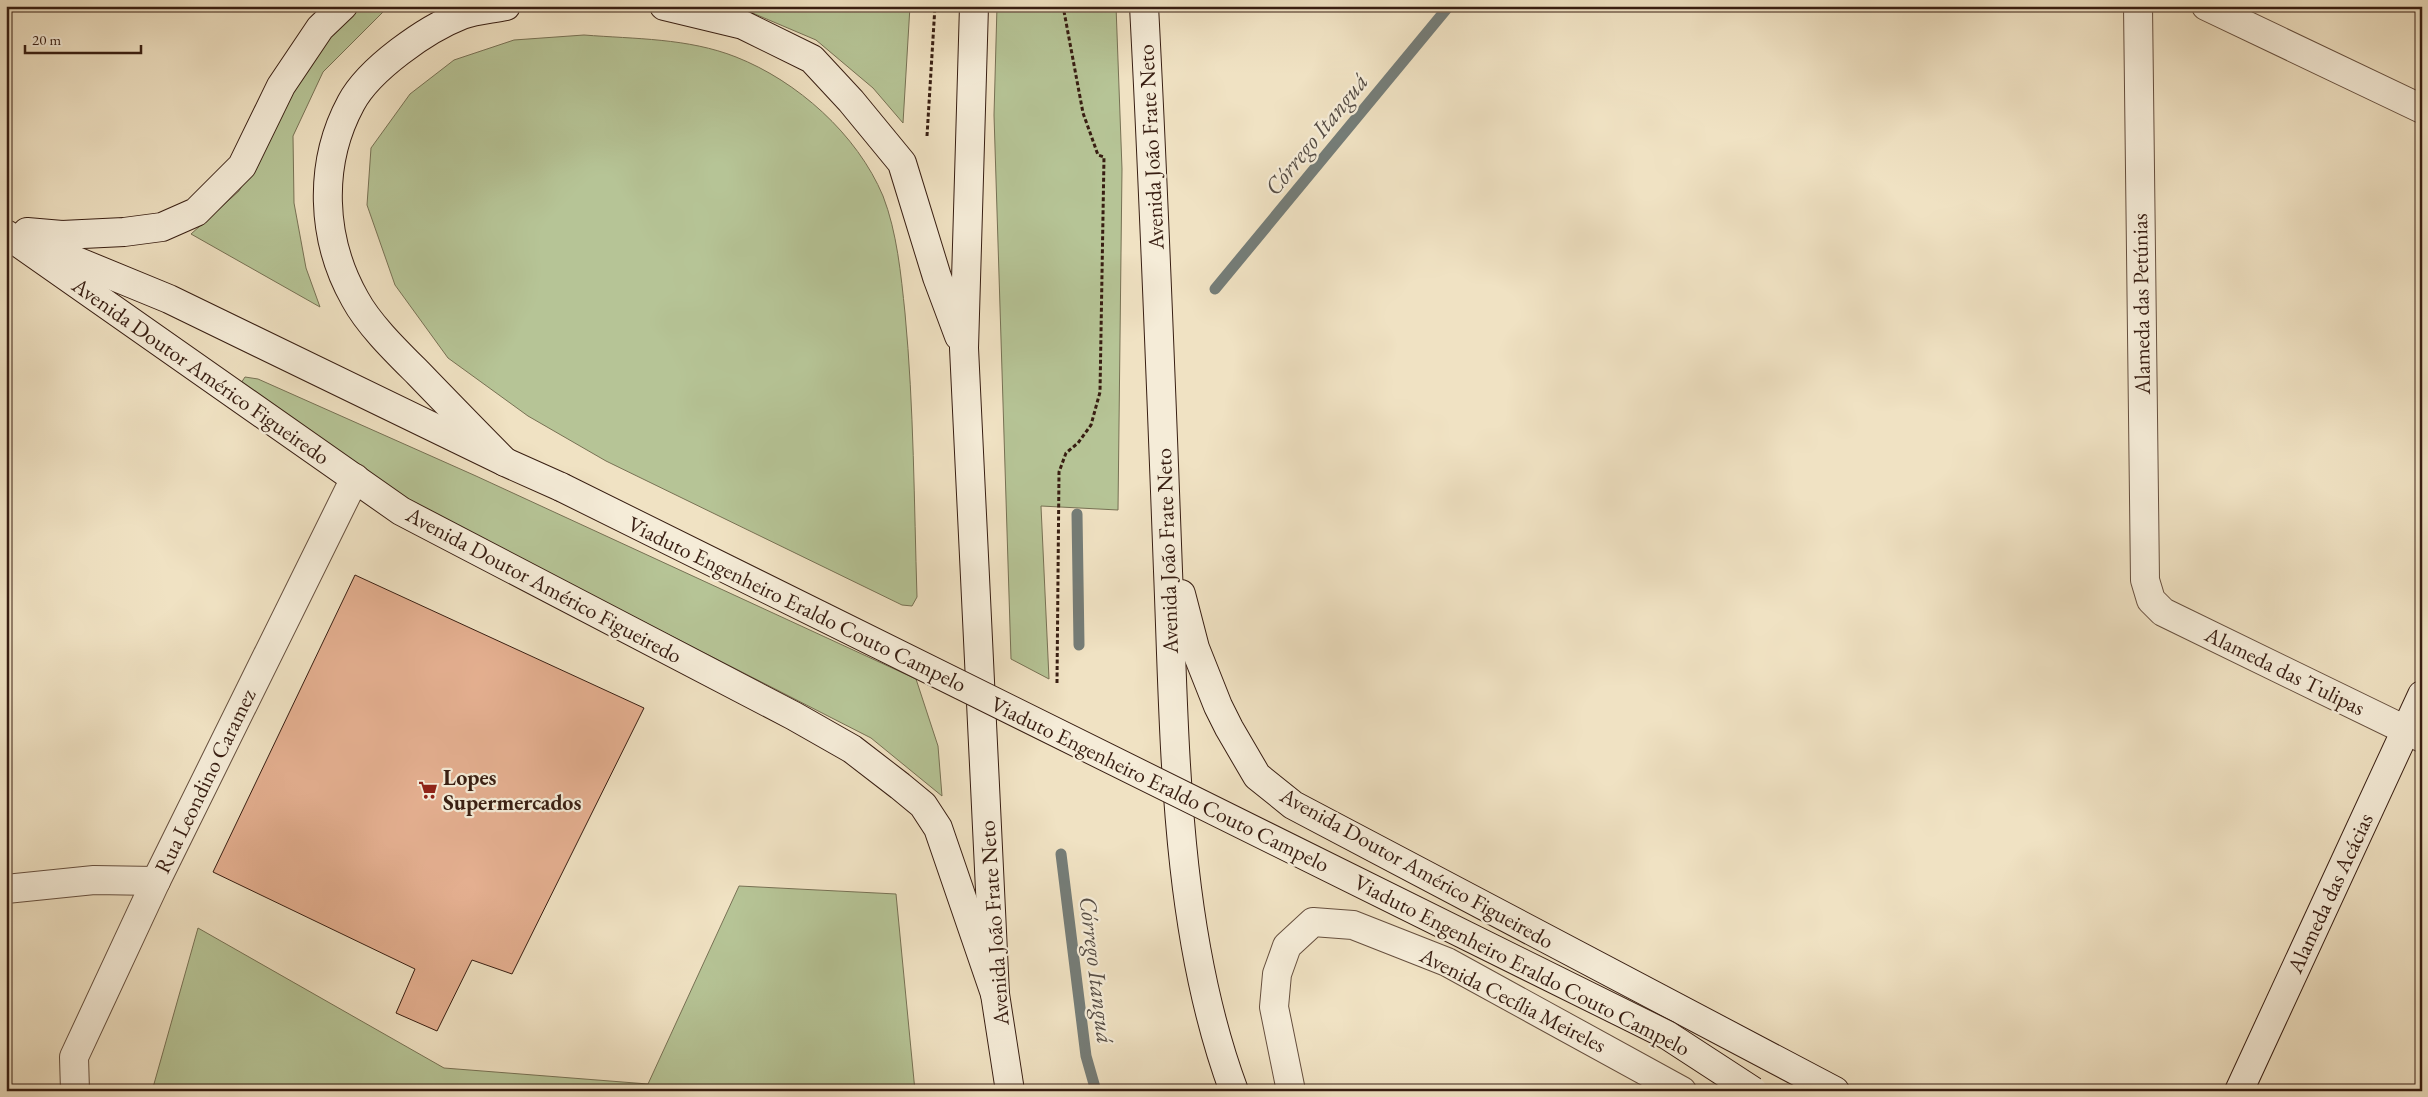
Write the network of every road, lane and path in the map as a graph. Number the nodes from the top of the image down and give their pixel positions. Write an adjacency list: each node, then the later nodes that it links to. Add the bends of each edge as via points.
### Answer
1 (343, 6): 12 (main road, via 320,28 281,86 242,166 196,212 162,227 124,232 62,235)
2 (506, 6): 14 (main road, via 462,15 421,37 384,63 351,102 334,143 326,197 332,246 355,299 391,346)
3 (664, 6): 13 (main road, via 743,25 812,59 852,101 902,163 936,277)
4 (935, 6): 11 (path)
5 (974, 6): 13 (main road, Avenida João Frate Neto)
6 (1063, 6): 19 (path, via 1083,113 1098,155 1104,157 1100,392 1091,426 1066,453 1059,472)
7 (1144, 6): 15 (main road, Avenida João Frate Neto)
8 (2138, 6): 18 (main road, Alameda das Petúnias, via 2145,580)
9 (2206, 6): 10 (main road)
10 (2422, 109)
11 (927, 136)
12 (6, 232): 14 (main road, Avenida Doutor Américo Figueiredo, via 169,298); 16 (main road, Avenida Doutor Américo Figueiredo, via 109,308)
13 (964, 348): 24 (main road, Avenida João Frate Neto)
14 (506, 462): 17 (main road, Avenida Doutor Américo Figueiredo)
15 (1164, 476): 27 (main road, Avenida João Frate Neto, via 1176,759 1187,880 1210,1013); 31 (main road, Avenida Doutor Américo Figueiredo, via 1182,600 1195,648 1218,706 1257,776 1293,805)
16 (355, 478): 22 (main road, Rua Leondino Caramez); 24 (main road, Avenida Doutor Américo Figueiredo, via 401,511 852,749 900,786 923,805 938,828)
17 (561, 487): 30 (main road, Viaduto Engenheiro Eraldo Couto Campelo, bridge, via 1667,1035)
18 (2151, 600): 21 (main road, Alameda das Tulipas, via 2163,612)
19 (1057, 683)
20 (2422, 695): 21 (main road, Alameda das Acácias)
21 (2414, 734): 32 (main road, Alameda das Acácias)
22 (156, 881): 23 (main road, via 94,880); 25 (main road, Rua Leondino Caramez, via 74,1057)
23 (6, 889)
24 (995, 994): 26 (main road, Avenida João Frate Neto)
25 (75, 1091)
26 (1010, 1091)
27 (1234, 1091)
28 (1291, 1091): 29 (main road, Avenida Cecília Meireles, via 1274,1007 1277,974 1287,946 1313,922 1353,925 1448,962)
29 (1682, 1091)
30 (1753, 1091)
31 (1835, 1091)
32 (2239, 1091)

